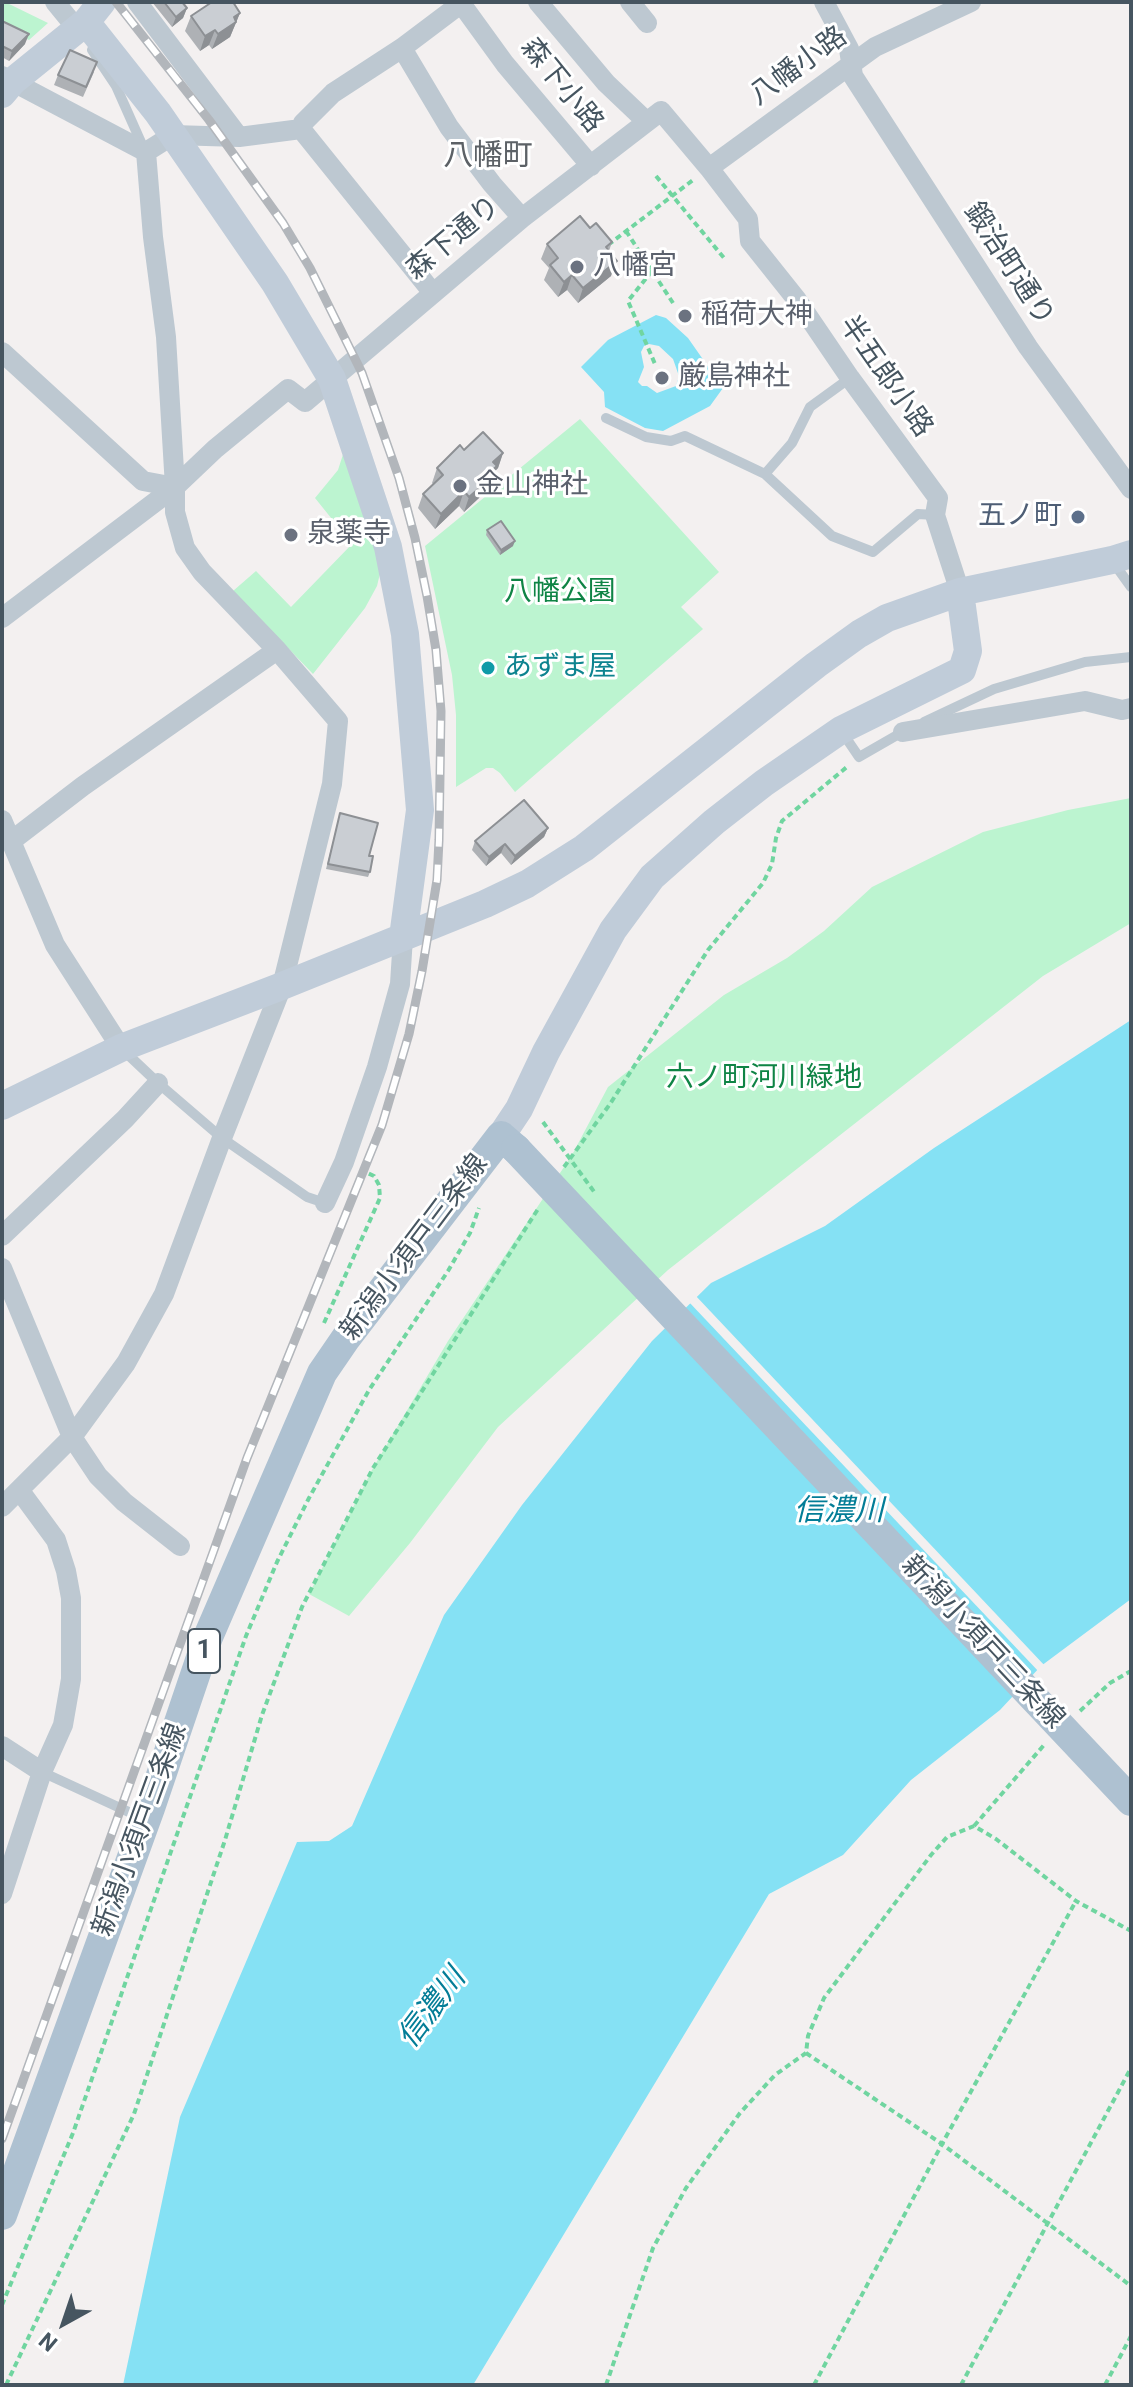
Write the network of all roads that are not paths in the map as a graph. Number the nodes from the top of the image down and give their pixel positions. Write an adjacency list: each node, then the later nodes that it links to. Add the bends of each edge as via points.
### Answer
1 (55, 2): 8 (street)
2 (137, 2): 16 (street)
3 (461, 2): 10 (street); 18 (street, 森下小路, via 505,64)
4 (538, 2): 13 (street, via 606,83)
5 (630, 2): 9 (street)
6 (824, 2): 11 (street, 鍛治町通り)
7 (971, 2): 11 (street, 八幡小路, via 875,47)
8 (89, 18): 12 (street); 15 (street); 17 (lane)
9 (647, 23)
10 (402, 48): 14 (street, via 333,93); 20 (street, via 449,127)
11 (853, 64): 19 (street, 八幡小路); 28 (street, 鍛治町通り, via 853,76 1028,347)
12 (6, 84): 17 (street)
13 (646, 121): 18 (street, 森下通り); 19 (street, via 661,111)
14 (301, 129): 16 (street); 21 (street)
15 (173, 135): 16 (street); 17 (street); 24 (street, via 275,283)
16 (239, 137)
17 (146, 152): 27 (street)
18 (591, 166): 20 (street, 森下通り)
19 (709, 168): 23 (street, 半五郎小路, via 748,219 750,241)
20 (522, 218): 21 (street, 森下通り)
21 (433, 293): 24 (street, 森下通り)
22 (2, 352): 27 (street, via 143,481)
23 (850, 378): 26 (lane, via 810,407 792,443); 29 (street, 半五郎小路, via 938,498)
24 (332, 379): 27 (street, 森下通り, via 305,402 288,389); 41 (street, via 388,547 405,634 420,810)
25 (606, 418): 26 (lane, via 646,437 671,441 685,436)
26 (765, 474): 29 (lane, via 832,536 873,552 918,514)
27 (175, 487): 33 (street); 34 (street, via 175,512 185,548)
28 (1131, 489)
29 (935, 515): 32 (street, 半五郎小路)
30 (1121, 557): 31 (lane); 32 (street)
31 (1131, 587)
32 (960, 592): 37 (street, via 968,651 962,670); 41 (street, via 887,618 859,634 554,868 485,904)
33 (2, 618)
34 (277, 650): 40 (street); 42 (street, via 338,721 332,784)
35 (1131, 657): 38 (lane, via 1085,662 994,689)
36 (1131, 708): 38 (street, via 1085,701)
37 (841, 730): 38 (lane, via 859,757); 47 (street, via 764,783 652,877 613,930 546,1052)
38 (903, 732)
39 (2, 820): 40 (street)
40 (10, 842): 43 (street, via 55,945)
41 (403, 937): 42 (street); 48 (street, via 400,984 377,1067)
42 (282, 986): 43 (street); 46 (street)
43 (121, 1048): 44 (lane); 45 (street)
44 (158, 1083): 46 (lane); 49 (street)
45 (2, 1106)
46 (222, 1138): 48 (lane, via 307,1197); 51 (street, via 164,1294 126,1363)
47 (508, 1143): 57 (main road, 新潟小須戸三条線, bridge); 58 (main road, 新潟小須戸三条線 / 1, via 322,1373 208,1637)
48 (325, 1203)
49 (2, 1236)
50 (2, 1268): 51 (street)
51 (72, 1437): 52 (street); 54 (street, via 98,1476)
52 (20, 1491): 53 (street); 56 (street, via 56,1540 71,1598 71,1679 63,1725)
53 (2, 1507)
54 (180, 1546)
55 (2, 1746): 56 (street)
56 (42, 1772): 58 (lane); 59 (street)
57 (1131, 1801)
58 (146, 1820): 60 (main road, 新潟小須戸三条線 / 1)
59 (2, 1894)
60 (2, 2215)

